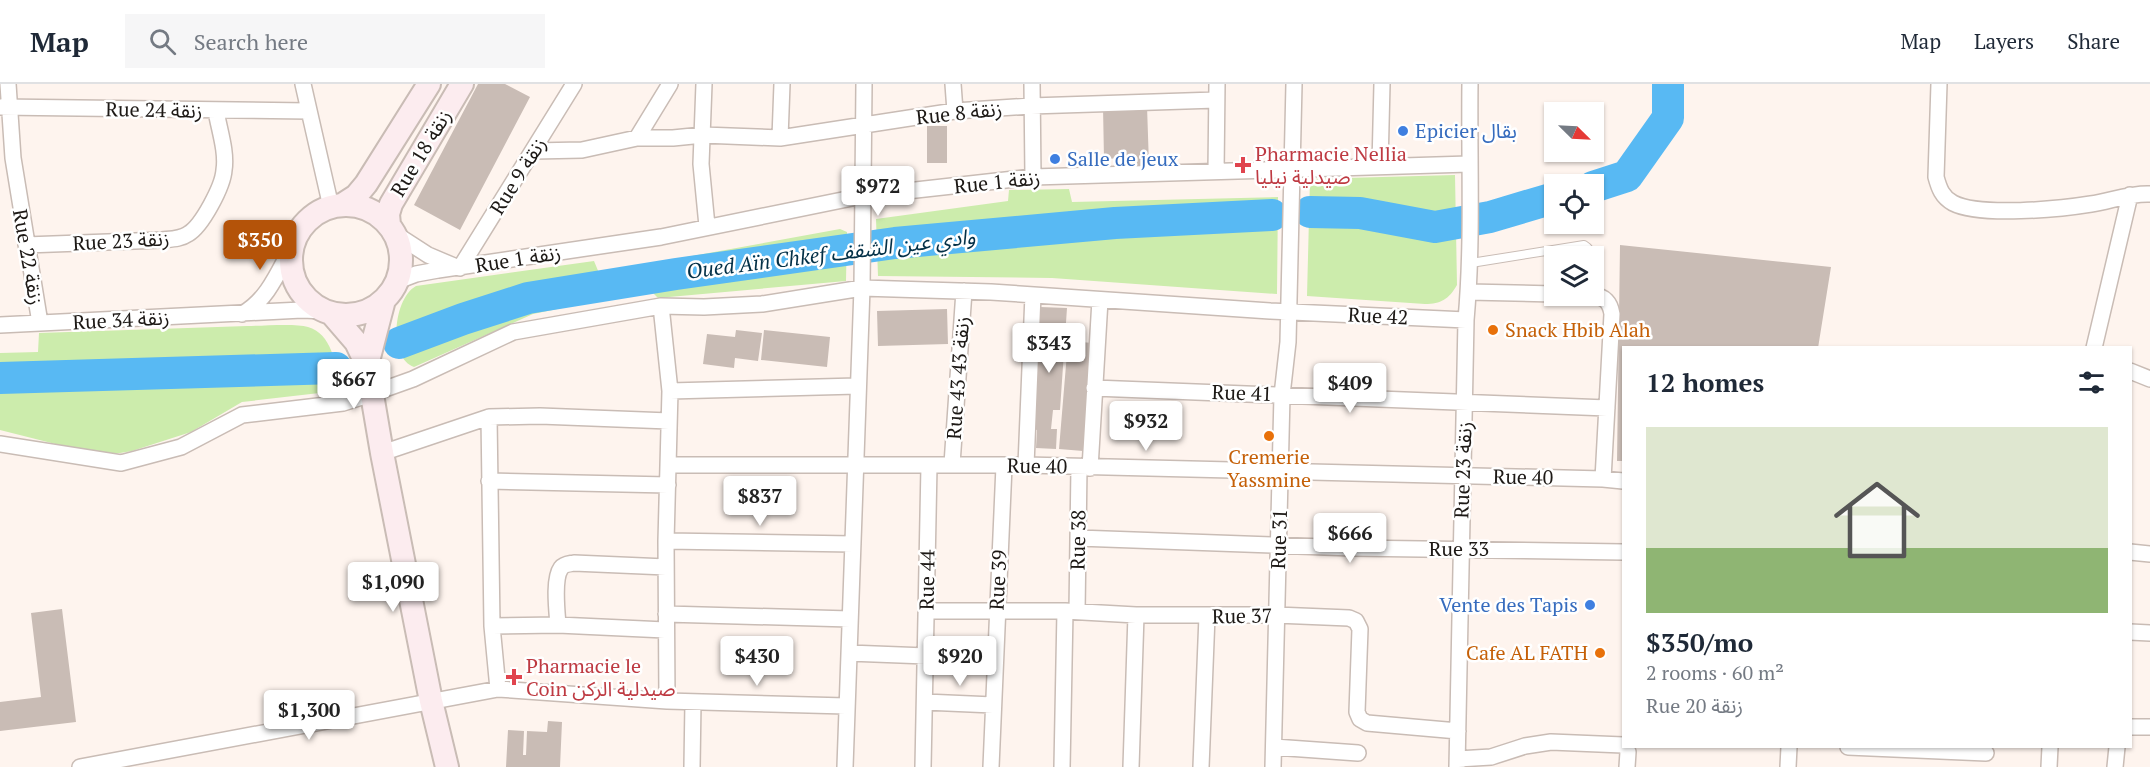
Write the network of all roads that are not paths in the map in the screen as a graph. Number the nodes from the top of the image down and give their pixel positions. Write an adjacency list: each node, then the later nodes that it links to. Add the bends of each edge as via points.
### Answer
1 (8, 84): 19 (street, Rue 22 زنقة)
2 (303, 84): 21 (street)
3 (429, 84): 36 (street, Rue 18 زنقة, via 366,184 356,196)
4 (462, 84): 38 (street, Rue 18 زنقة, via 391,204 388,214)
5 (574, 84): 27 (street, Rue 9 زنقة)
6 (670, 84): 25 (street)
7 (704, 84): 24 (street)
8 (782, 84): 26 (street)
9 (864, 84): 23 (street)
10 (953, 84): 22 (street)
11 (1032, 84): 18 (street)
12 (1216, 84): 17 (street)
13 (1294, 84): 30 (street, Rue 31)
14 (1382, 84): 29 (street)
15 (1470, 84): 28 (street, Rue 23 زنقة)
16 (1939, 84): 34 (street, via 1936,177 1943,195 1953,203 2003,212 2092,204)
17 (1216, 100): 18 (street, Rue 8 زنقة); 31 (street)
18 (1031, 106): 22 (street, Rue 8 زنقة); 32 (street)
19 (4, 107): 20 (street, Rue 24 زنقة); 39 (street, Rue 22 زنقة)
20 (216, 111): 21 (street, Rue 24 زنقة); 39 (street, Rue 23 زنقة, via 225,170 209,207 188,234 162,240)
21 (308, 111): 36 (street)
22 (955, 111): 23 (street, Rue 8 زنقة)
23 (863, 124): 26 (street, Rue 8 زنقة); 35 (street)
24 (703, 135): 25 (street, Rue 8 زنقة); 26 (street, Rue 8 زنقة); 37 (street, via 702,188)
25 (637, 138): 27 (street, Rue 8 زنقة, via 582,150)
26 (780, 138)
27 (534, 151): 43 (street, Rue 9 زنقة)
28 (1469, 164): 29 (street, Rue 1 زنقة); 42 (street, Rue 23 زنقة)
29 (1380, 165): 30 (street, Rue 1 زنقة)
30 (1293, 168): 31 (street, Rue 1 زنقة); 54 (street, Rue 31)
31 (1216, 172): 32 (street, Rue 1 زنقة)
32 (1033, 177): 35 (street, Rue 1 زنقة)
33 (2150, 194): 34 (street)
34 (2130, 195): 59 (street)
35 (862, 196): 37 (street, Rue 1 زنقة); 44 (street)
36 (337, 206): 38 (street, via 360,207 376,214); 40 (street, via 314,215)
37 (707, 226): 43 (street, Rue 1 زنقة, via 661,237)
38 (392, 229): 43 (street, via 428,255); 45 (street, via 401,260)
39 (26, 245): 57 (street, Rue 22 زنقة)
40 (293, 245): 53 (street, via 291,261 300,291); 55 (street, via 264,297)
41 (1544, 251): 42 (lane)
42 (1471, 263): 47 (street, Rue 23 زنقة)
43 (460, 268): 45 (street, Rue 1 زنقة, via 416,274)
44 (862, 288): 46 (street, Rue 42); 52 (street, Rue 42, via 762,304); 63 (street)
45 (390, 291): 53 (street, via 373,309 359,314); 60 (street, via 374,332)
46 (964, 291): 49 (street, Rue 42); 74 (street, Rue 43 زنقة 43)
47 (1469, 292): 48 (street); 56 (street, Rue 23 زنقة)
48 (1544, 294)
49 (1033, 295): 51 (street, Rue 42); 77 (street)
50 (1604, 299): 69 (street, via 1612,314)
51 (1100, 300): 54 (street, Rue 42); 64 (street, Rue 38)
52 (661, 306): 65 (street); 66 (street, Rue 42, via 513,332 413,379)
53 (328, 312): 55 (street, Rue 34 زنقة); 60 (street, via 356,342)
54 (1289, 312): 56 (street, Rue 42); 67 (street, Rue 31)
55 (242, 314): 57 (street, Rue 34 زنقة)
56 (1466, 320): 68 (street, Rue 23 زنقة)
57 (40, 323): 58 (street, Rue 34 زنقة)
58 (0, 325)
59 (2095, 346)
60 (367, 365): 66 (street)
61 (2132, 372): 62 (street)
62 (2150, 379)
63 (857, 386): 65 (street); 76 (street)
64 (1094, 388): 67 (street, Rue 41); 80 (street, Rue 38)
65 (670, 391): 71 (street)
66 (371, 394): 72 (street, Rue 42, via 343,403 242,415 181,447 121,463); 73 (street)
67 (1282, 394): 68 (street, Rue 41); 81 (street, Rue 31)
68 (1465, 402): 69 (street, Rue 41); 82 (street, Rue 23 زنقة)
69 (1607, 408): 83 (street)
70 (489, 417): 71 (street); 73 (street); 85 (street)
71 (669, 421): 75 (street)
72 (0, 444)
73 (382, 453): 112 (street)
74 (952, 464): 78 (street, Rue 40); 79 (street, Rue 40)
75 (668, 465): 76 (street, Rue 40); 86 (street)
76 (856, 465): 78 (street, Rue 40); 89 (street)
77 (1026, 465): 79 (street, Rue 40); 80 (street, Rue 40)
78 (929, 466): 96 (street, Rue 44)
79 (1004, 466): 97 (street, Rue 39)
80 (1084, 467): 81 (street, Rue 40); 87 (street, Rue 38)
81 (1281, 472): 82 (street, Rue 40); 90 (street, Rue 31)
82 (1464, 476): 83 (street, Rue 40); 91 (street, Rue 23 زنقة)
83 (1603, 479): 84 (street, Rue 40)
84 (1622, 481)
85 (489, 482): 86 (street); 105 (street)
86 (668, 484): 88 (street)
87 (1078, 538): 90 (street, Rue 33); 98 (street, Rue 38)
88 (666, 541): 89 (street); 95 (street)
89 (853, 544): 103 (street)
90 (1280, 545): 91 (street, Rue 33); 101 (street, Rue 31)
91 (1460, 549): 92 (street, Rue 33); 120 (street, Rue 23 زنقة)
92 (1622, 552)
93 (2132, 552): 94 (street)
94 (2150, 554)
95 (666, 567): 99 (street); 104 (street, via 574,562 565,565 557,584)
96 (927, 611): 97 (street, Rue 37); 110 (street, Rue 44)
97 (996, 611): 98 (street, Rue 37); 116 (street, Rue 39)
98 (1071, 611): 100 (street, Rue 37); 138 (street, Rue 38)
99 (666, 614): 103 (street); 106 (street)
100 (1136, 615): 102 (street, Rue 37); 139 (street)
101 (1276, 615): 102 (street, Rue 37); 120 (street, Rue 37, via 1356,621 1360,629 1357,712 1363,722); 122 (street, Rue 31)
102 (1207, 616): 140 (street)
103 (850, 619): 109 (street)
104 (558, 625): 105 (street); 106 (street)
105 (492, 626): 111 (street)
106 (665, 630): 113 (street)
107 (2132, 632): 108 (street)
108 (2150, 633)
109 (849, 653): 110 (street); 117 (street)
110 (926, 656): 115 (street, Rue 44)
111 (498, 689): 112 (street); 113 (street)
112 (431, 701): 131 (street); 133 (street)
113 (667, 701): 114 (street)
114 (693, 702): 117 (street); 134 (street)
115 (925, 702): 116 (street); 136 (street, Rue 44)
116 (993, 705): 137 (street, Rue 39)
117 (846, 706): 135 (street)
118 (2132, 727): 119 (street)
119 (2150, 727)
120 (1458, 731): 130 (street, Rue 23 زنقة)
121 (1622, 746): 130 (street, via 1551,742)
122 (1274, 747): 128 (street); 141 (street, Rue 31)
123 (1626, 748): 142 (street)
124 (1789, 748): 143 (street)
125 (1863, 748): 129 (street)
126 (2050, 748): 144 (street)
127 (2117, 748): 145 (street)
128 (1358, 753)
129 (1986, 756)
130 (1457, 763)
131 (114, 764): 132 (street)
132 (80, 767)
133 (447, 767)
134 (692, 767)
135 (845, 767)
136 (923, 767)
137 (991, 767)
138 (1062, 767)
139 (1131, 767)
140 (1201, 767)
141 (1273, 767)
142 (1628, 767)
143 (1788, 767)
144 (2049, 767)
145 (2115, 767)

